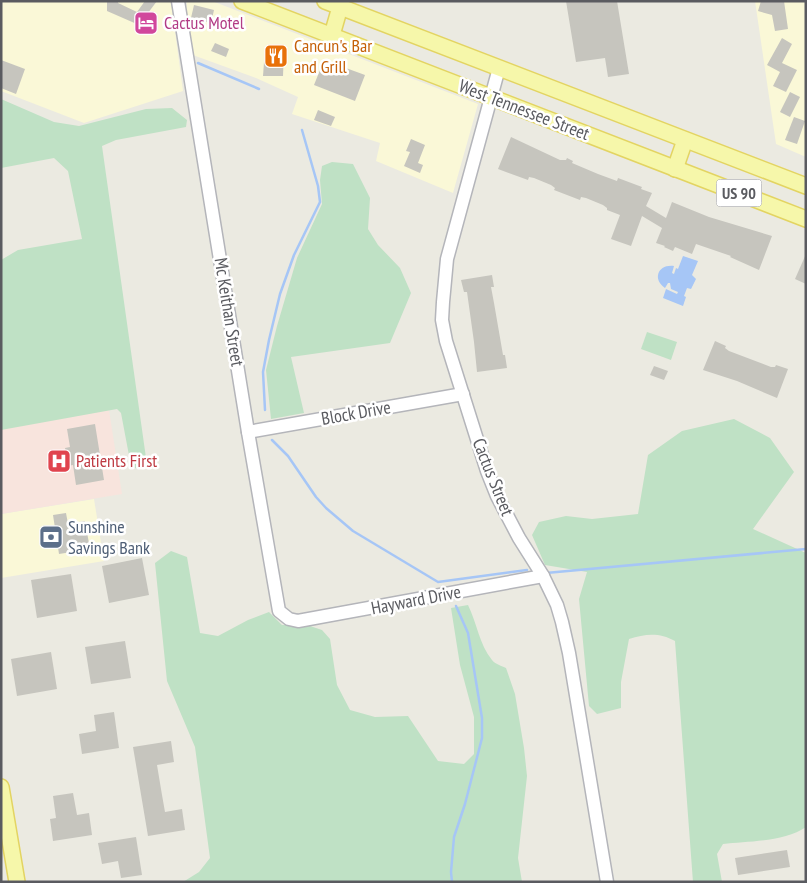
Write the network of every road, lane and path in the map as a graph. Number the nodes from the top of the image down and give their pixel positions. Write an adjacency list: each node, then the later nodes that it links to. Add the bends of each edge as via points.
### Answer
1 (178, 1): 13 (street, Mc Keithan Street)
2 (242, 1): 5 (main road, West Tennessee Street / US 90)
3 (325, 1): 4 (main road, West Tennessee Street / US 90)
4 (340, 7): 5 (main road); 6 (main road, West Tennessee Street / US 90)
5 (332, 35): 7 (main road, West Tennessee Street / US 90)
6 (499, 68): 7 (street, Cactus Street); 8 (main road, West Tennessee Street / US 90)
7 (491, 98): 9 (main road, West Tennessee Street / US 90); 12 (street, Cactus Street, via 447,259 442,320)
8 (685, 140): 9 (main road); 10 (main road, West Tennessee Street / US 90)
9 (675, 169): 11 (main road, West Tennessee Street / US 90)
10 (806, 186)
11 (806, 219)
12 (463, 394): 13 (street, Block Drive); 14 (street, Cactus Street, via 497,496)
13 (248, 432): 15 (street, Mc Keithan Street, via 279,611)
14 (543, 576): 15 (street, Hayward Drive, via 317,618); 18 (street, Cactus Street, via 557,605 566,638)
15 (289, 619)
16 (2, 790): 17 (main road)
17 (16, 882)
18 (607, 882)

